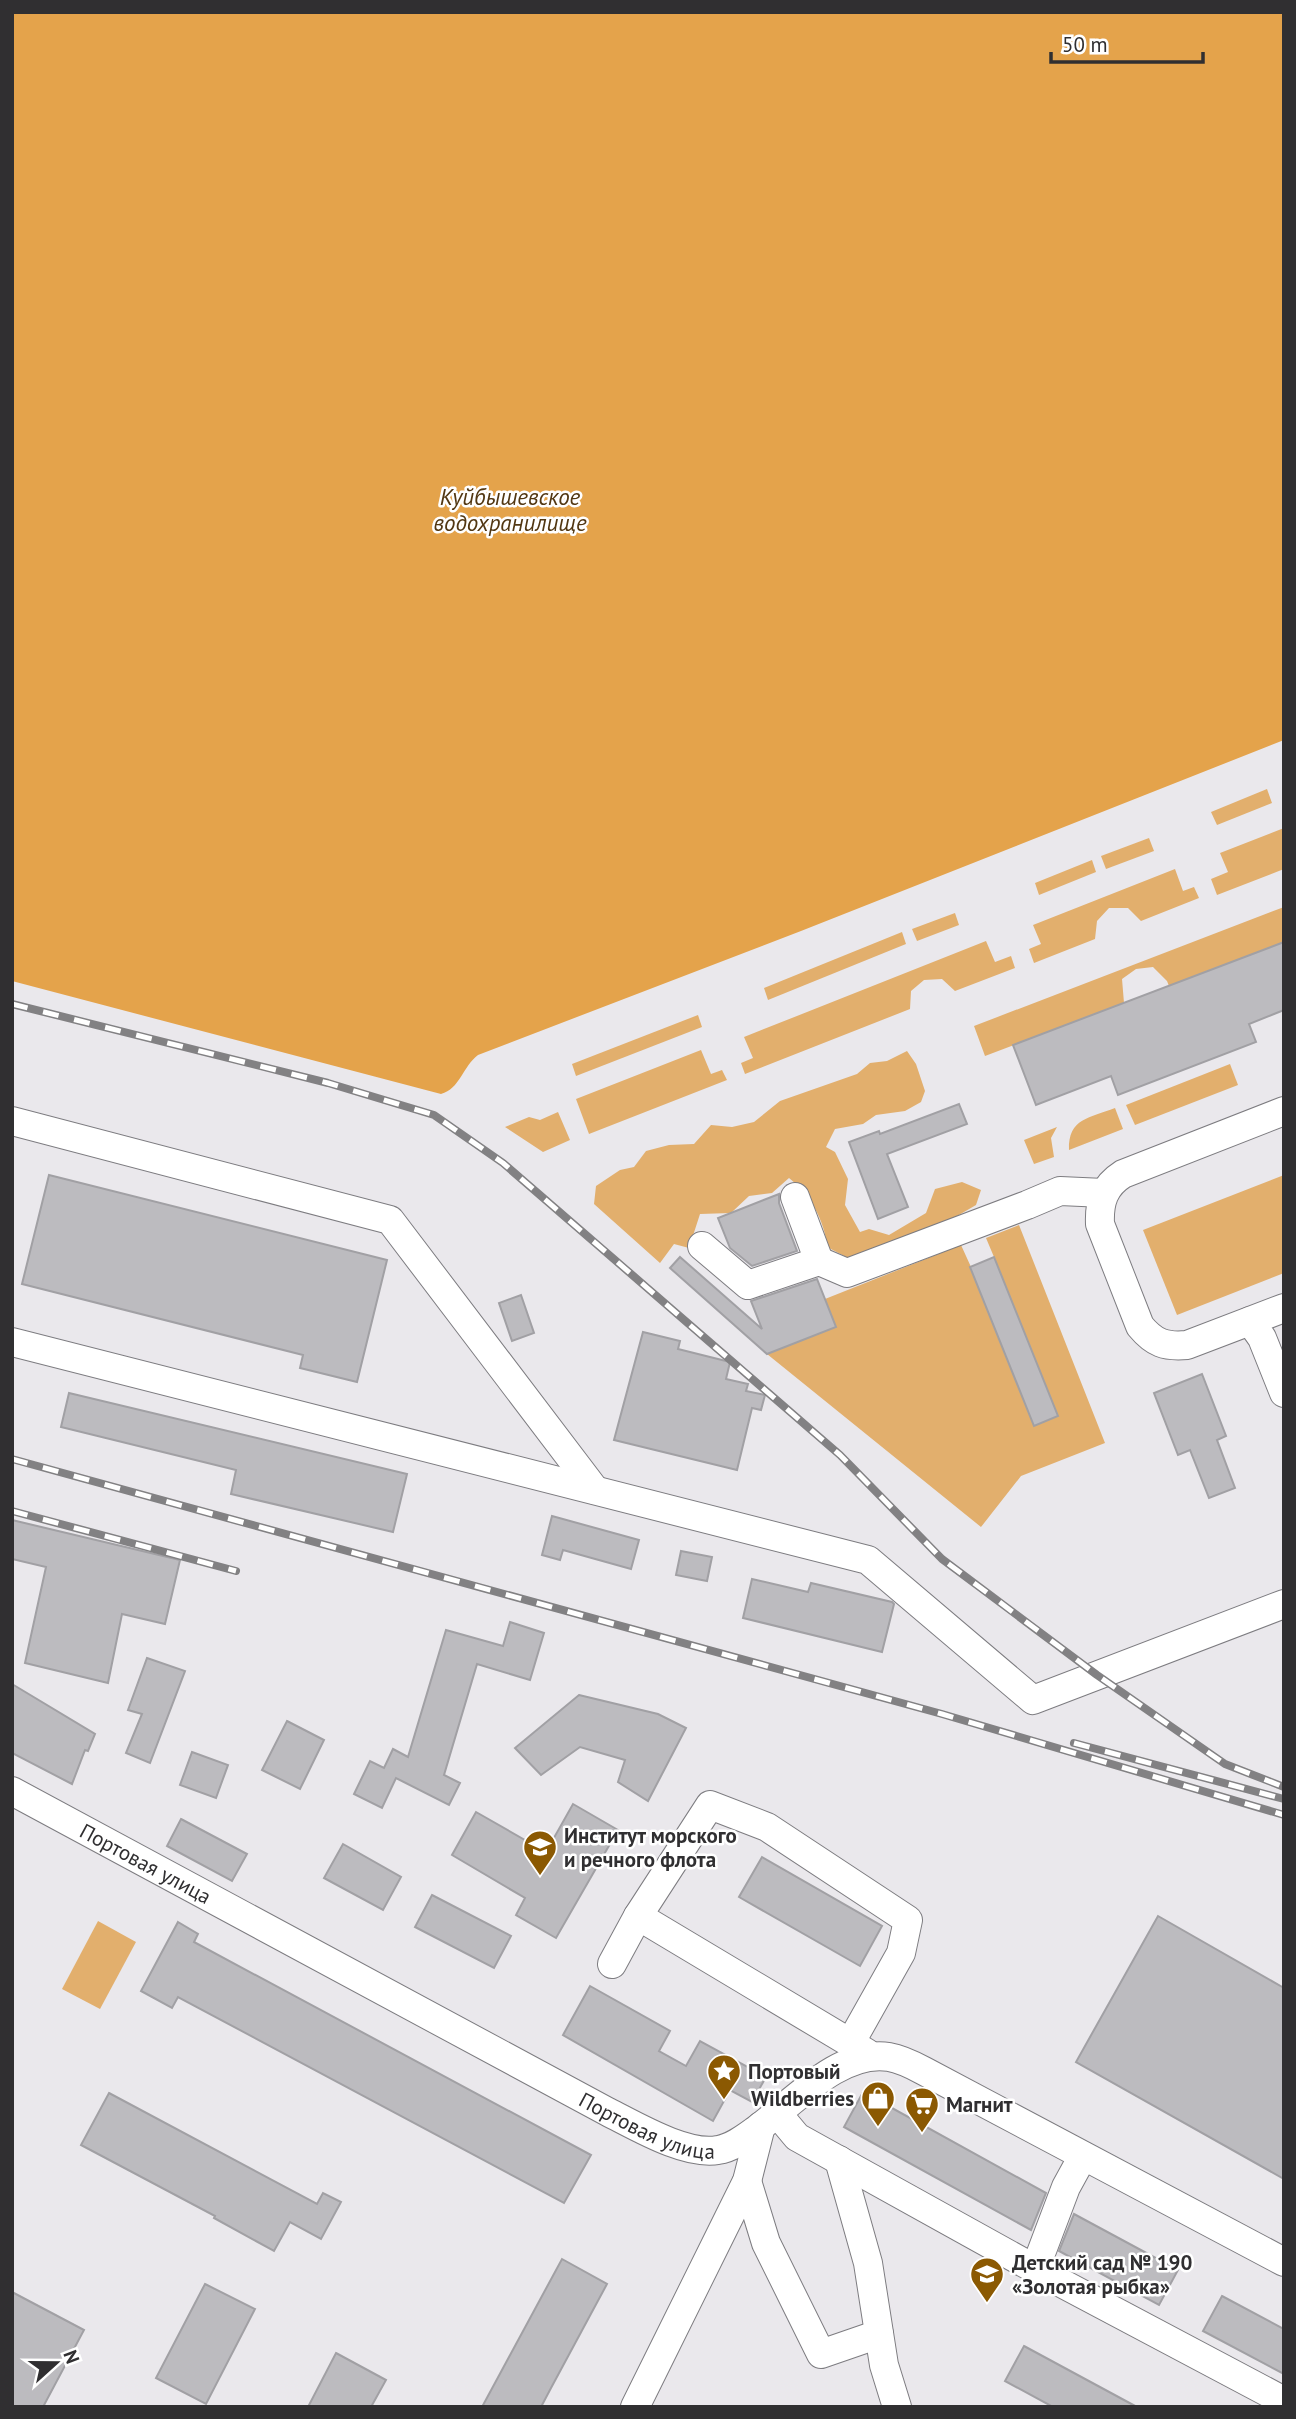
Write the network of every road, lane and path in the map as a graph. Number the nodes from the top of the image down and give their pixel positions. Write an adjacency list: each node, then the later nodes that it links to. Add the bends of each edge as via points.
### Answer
1 (1284, 1111): 3 (street, via 1123,1174)
2 (12, 1121): 11 (street, via 390,1220)
3 (1104, 1193): 6 (street, via 1060,1191 847,1273); 8 (street, via 1100,1224 1140,1326 1150,1338 1172,1347 1187,1345)
4 (795, 1197): 6 (street)
5 (702, 1246): 6 (street, via 748,1285)
6 (819, 1261)
7 (1284, 1308): 8 (street)
8 (1250, 1321): 10 (street, via 1262,1338)
9 (12, 1342): 11 (street)
10 (1284, 1394)
11 (595, 1490): 12 (street, via 868,1560 1033,1700)
12 (1284, 1604)
13 (12, 1791): 17 (street, Портовая улица, via 644,2130 694,2150 718,2150 740,2141)
14 (638, 1916): 15 (street); 16 (street); 16 (street, via 710,1805 767,1827 908,1920 901,1954)
15 (612, 1964)
16 (862, 2049): 17 (street, Портовая улица); 18 (street, via 906,2062)
17 (769, 2119): 19 (street); 20 (street)
18 (1083, 2156): 21 (street); 22 (street, via 1066,2187)
19 (839, 2160): 22 (street); 23 (street, via 869,2263)
20 (747, 2181): 23 (street, via 766,2243 821,2354); 25 (street)
21 (1284, 2262)
22 (1035, 2269): 24 (street)
23 (879, 2334): 26 (street)
24 (1284, 2401)
25 (635, 2407)
26 (897, 2407)

